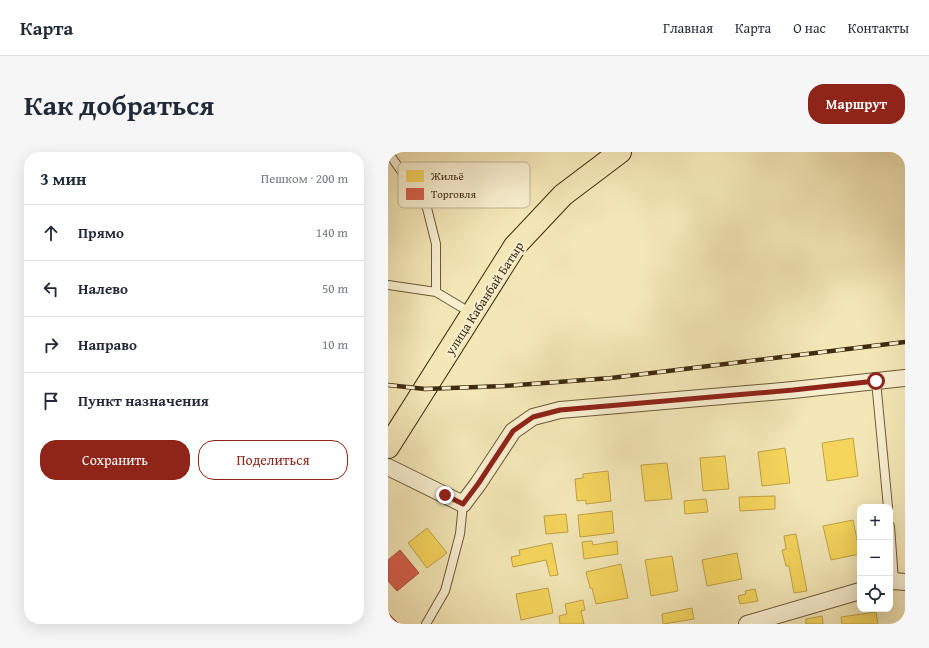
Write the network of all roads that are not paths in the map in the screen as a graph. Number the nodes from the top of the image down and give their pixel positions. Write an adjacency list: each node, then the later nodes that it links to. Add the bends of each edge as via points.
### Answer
1 (388, 152): 3 (lane)
2 (620, 152): 7 (main road, улица Кабанбай Батыр, via 563,195 515,246)
3 (398, 166)
4 (427, 208): 6 (lane, via 436,244)
5 (388, 286): 6 (lane)
6 (436, 292): 7 (lane)
7 (472, 314): 10 (main road, улица Кабанбай Батыр)
8 (905, 378): 9 (street)
9 (876, 381): 12 (street, via 560,410 533,417 513,431); 13 (lane)
10 (388, 447)
11 (388, 467): 12 (street)
12 (463, 504): 17 (lane, via 460,534 445,591)
13 (888, 504)
14 (892, 540): 15 (lane)
15 (896, 582)
16 (857, 592): 18 (street)
17 (426, 624)
18 (747, 624)

